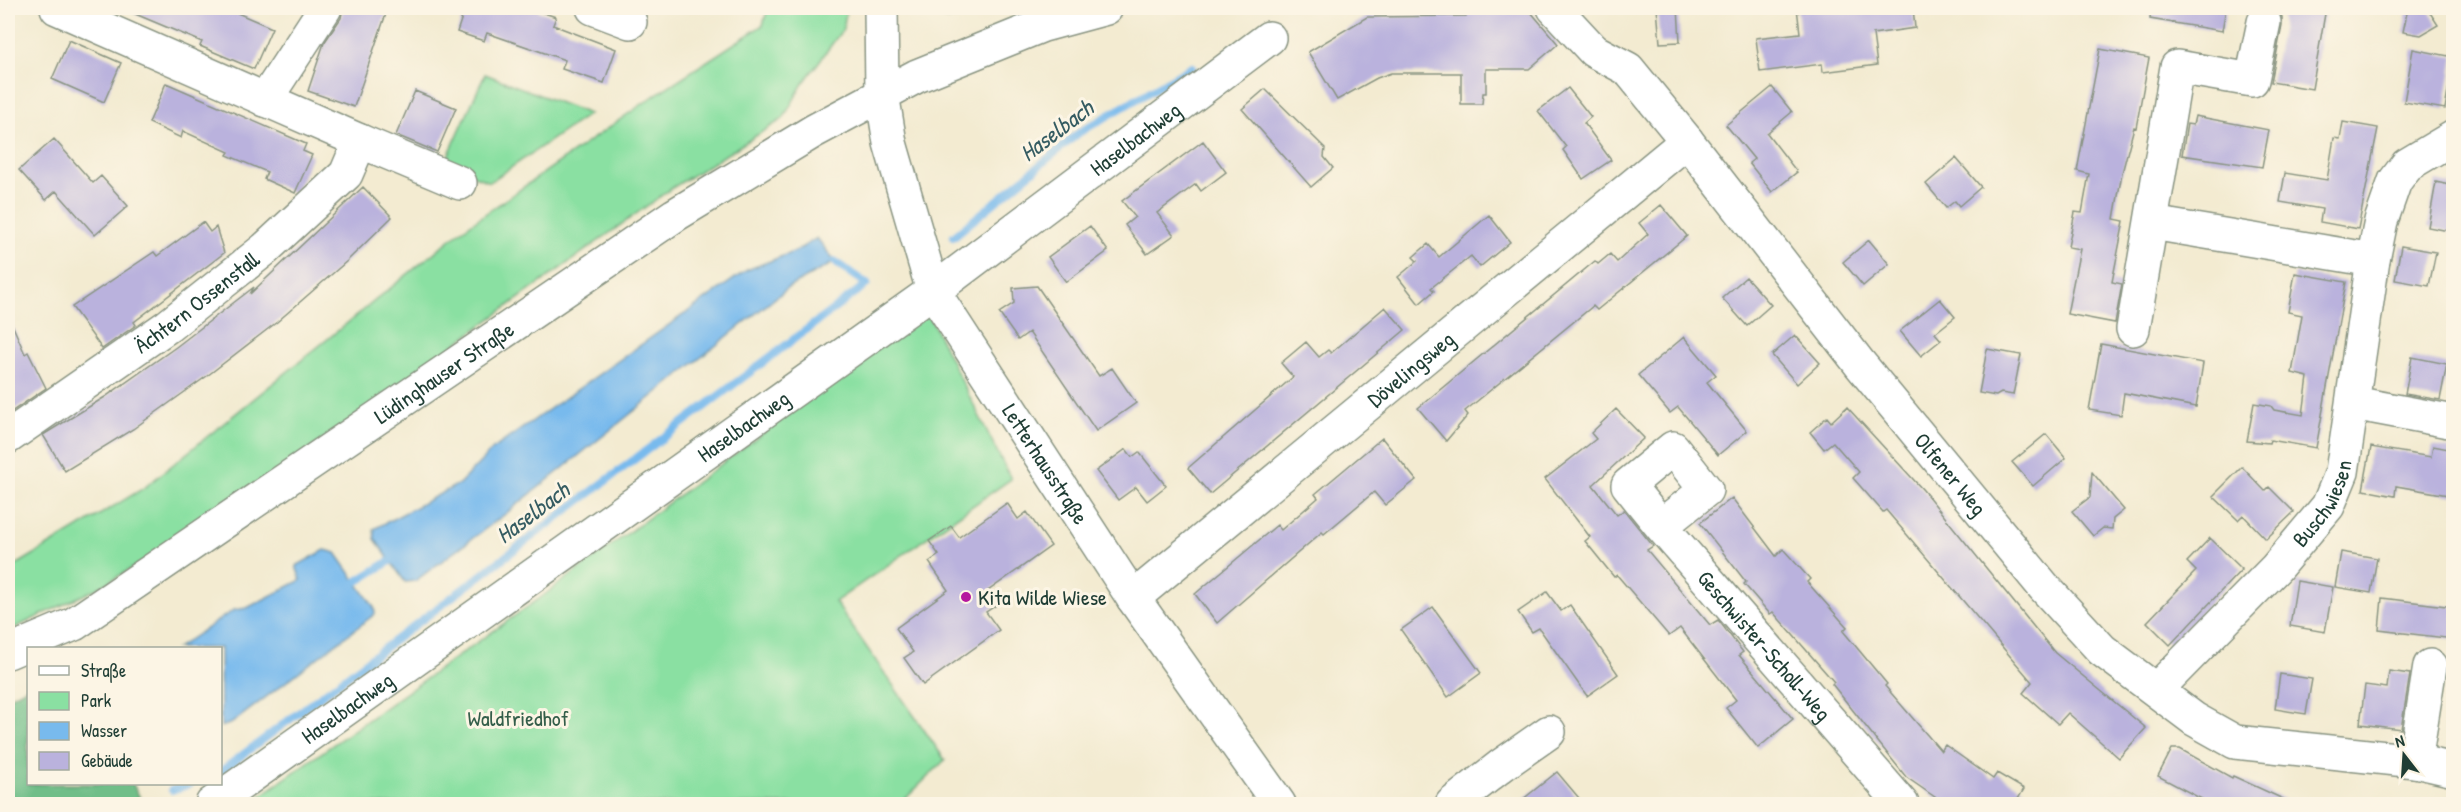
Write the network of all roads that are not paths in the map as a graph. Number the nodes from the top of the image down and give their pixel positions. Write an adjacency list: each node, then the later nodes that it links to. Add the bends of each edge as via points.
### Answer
1 (57, 8): 11 (street)
2 (326, 8): 11 (street)
3 (593, 8): 7 (street)
4 (881, 8): 10 (street)
5 (1106, 8): 10 (street, Lüdinghauser Straße, via 1043,26)
6 (1554, 8): 14 (street, Olfener Weg, via 1594,51 1628,69)
7 (630, 22)
8 (2264, 22): 16 (street, via 2252,80 2177,67)
9 (1269, 38): 18 (street, Haselbachweg)
10 (882, 93): 18 (street, Letterhausstraße, via 890,143); 25 (street, Lüdinghauser Straße, via 675,215 75,624)
11 (265, 100): 13 (street)
12 (2454, 137): 17 (street, Buschwiesen, via 2407,165 2395,181)
13 (360, 141): 15 (street); 22 (street, Ächtern Ossenstall, via 346,174 265,249 168,326)
14 (1687, 141): 24 (street, Dövelingsweg); 27 (street, Olfener Weg, via 1860,364 2044,587 2102,650)
15 (460, 183)
16 (2152, 223): 17 (street); 19 (street)
17 (2373, 260): 20 (street, Buschwiesen)
18 (933, 291): 24 (street, Letterhausstraße); 31 (street, Haselbachweg)
19 (2133, 329)
20 (2353, 403): 21 (street); 27 (street, Buschwiesen, via 2342,472 2328,506 2276,568)
21 (2454, 422)
22 (8, 437)
23 (1661, 526): 23 (street, Geschwister-Scholl-Weg, via 1706,490 1673,448 1628,485); 34 (street, Geschwister-Scholl-Weg)
24 (1132, 598): 32 (street, Letterhausstraße)
25 (8, 652)
26 (2430, 666): 29 (street)
27 (2156, 690): 29 (street, Olfener Weg, via 2194,719 2235,742)
28 (1549, 732): 33 (street)
29 (2415, 761): 30 (street, Olfener Weg)
30 (2454, 771)
31 (212, 804)
32 (1279, 804)
33 (1452, 804)
34 (1902, 804)

